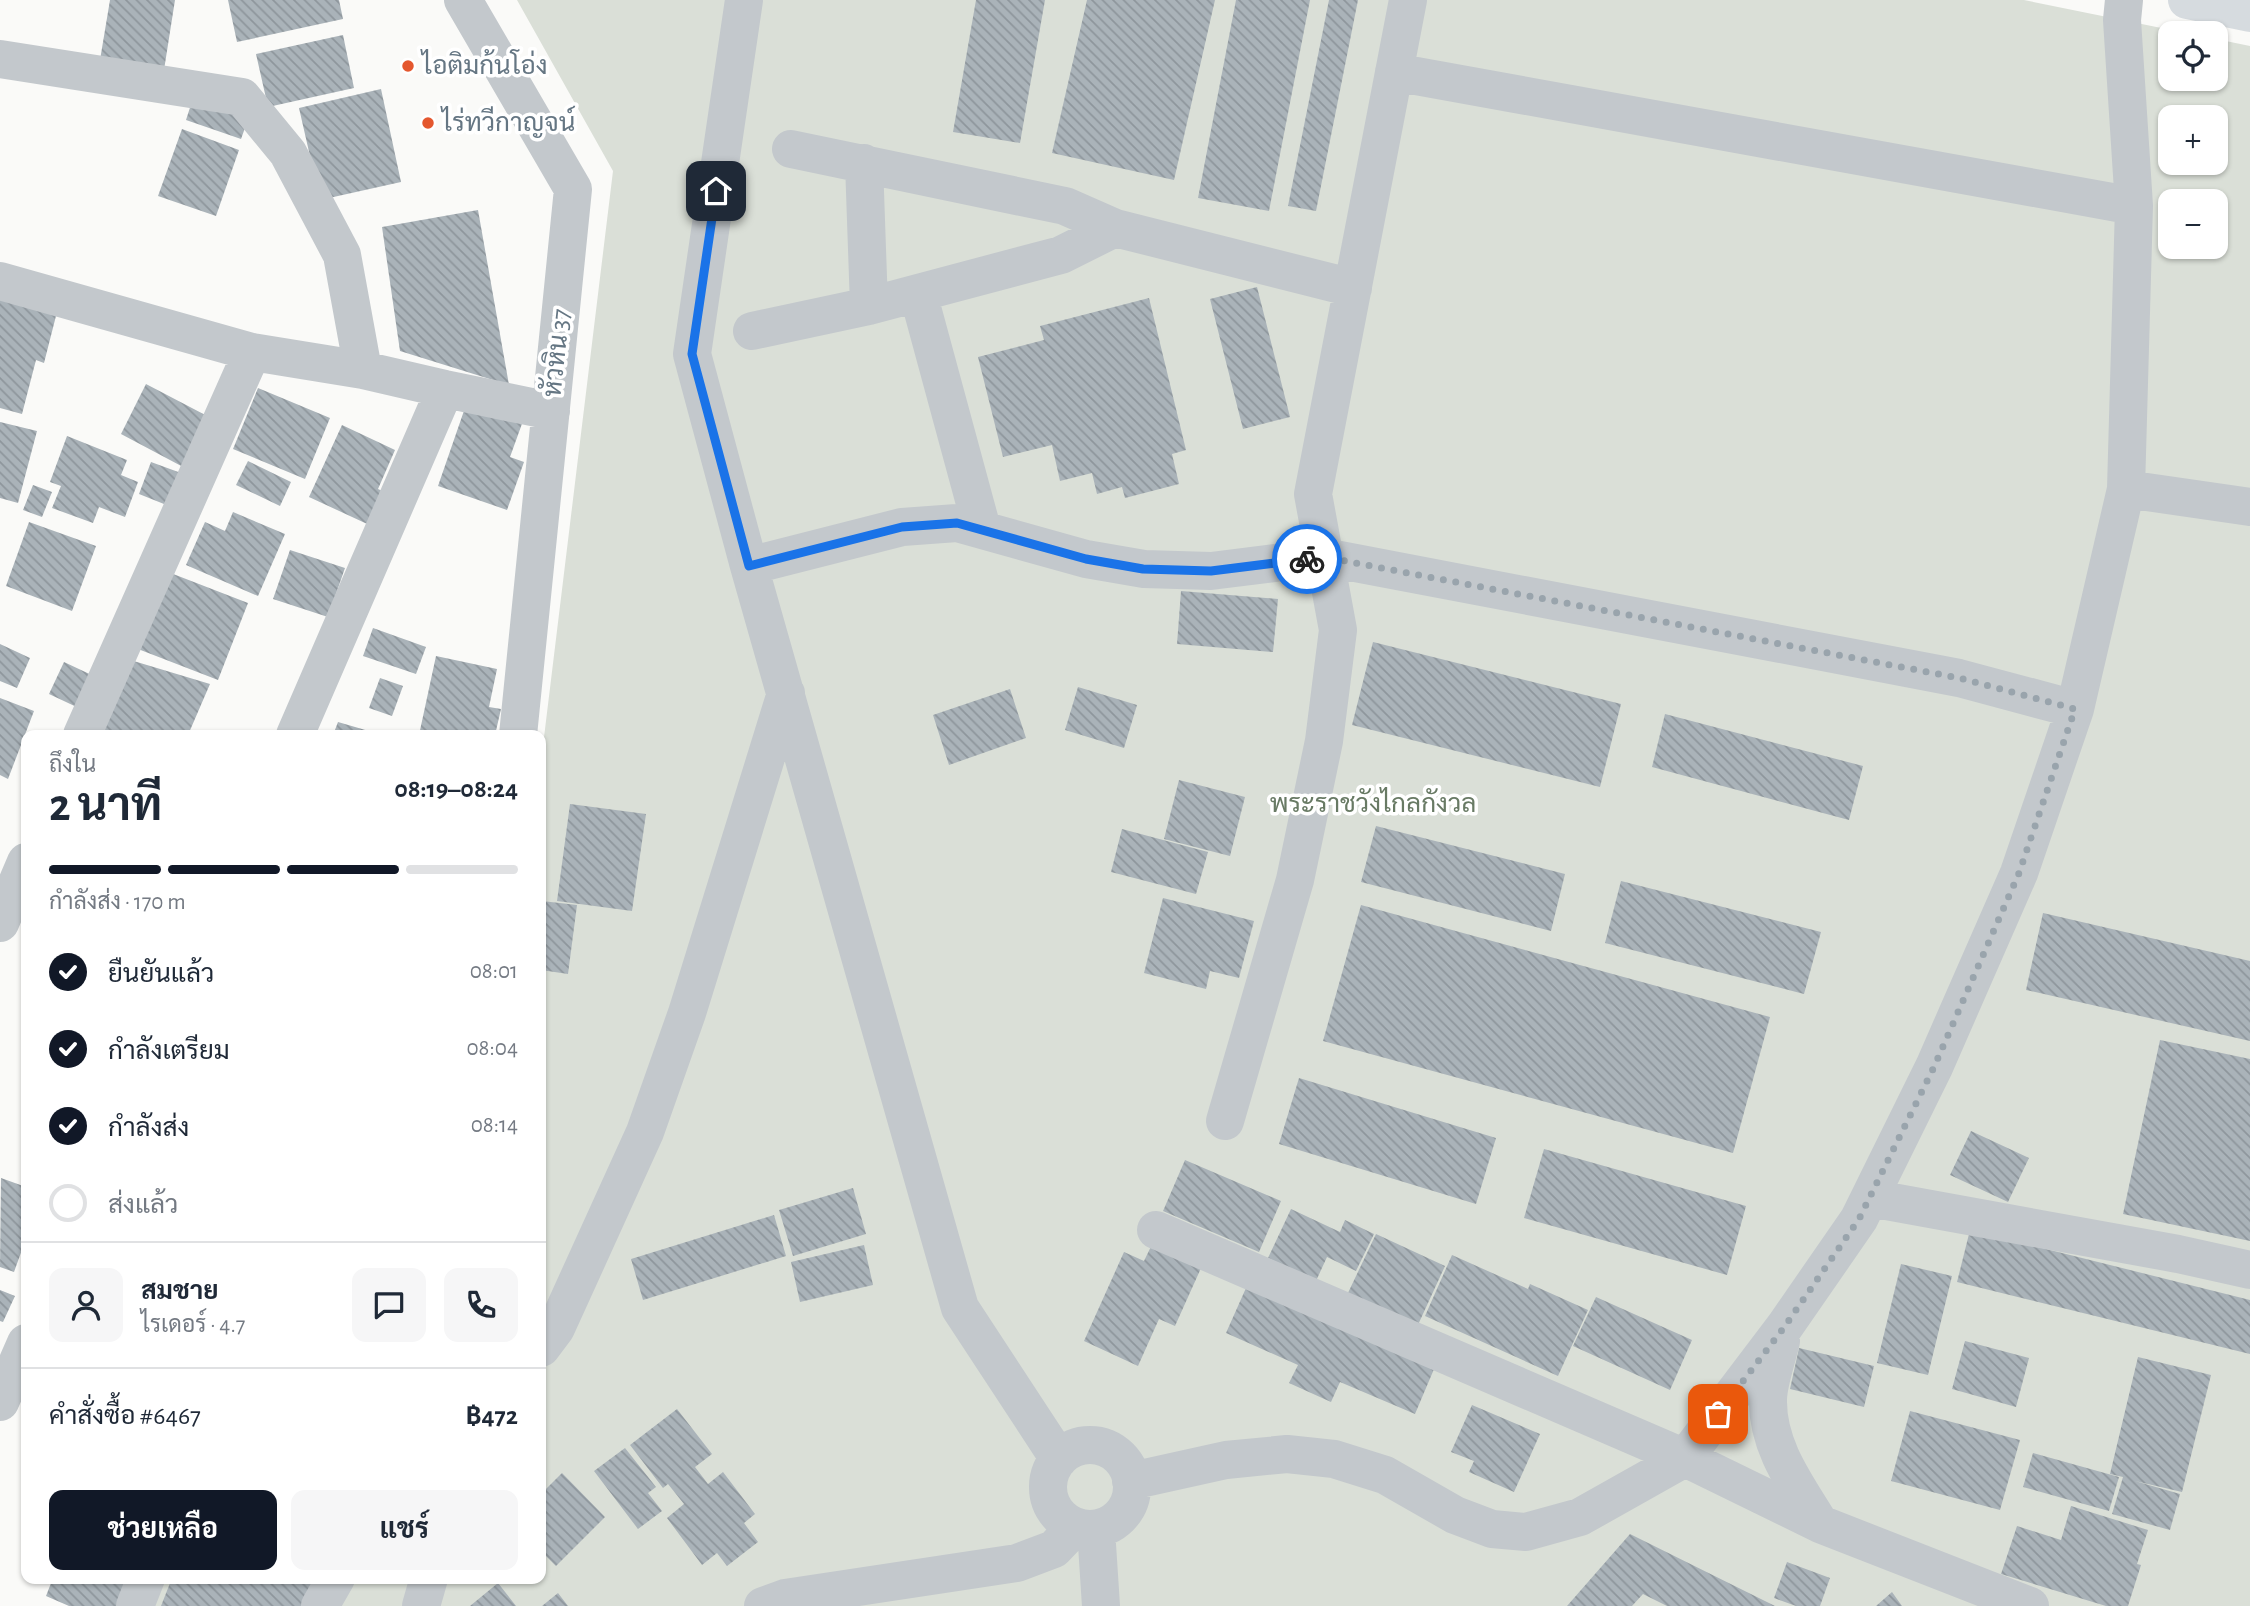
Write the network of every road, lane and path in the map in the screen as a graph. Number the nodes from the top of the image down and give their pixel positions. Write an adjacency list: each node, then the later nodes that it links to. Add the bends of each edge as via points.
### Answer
1 (463, 0): 21 (street, หัวหิน 37, via 573,189)
2 (744, 0): 26 (street, via 692,354)
3 (1408, 0): 8 (street)
4 (2124, 0): 11 (street)
5 (2187, 0): 6 (main road)
6 (2250, 13)
7 (0, 59): 19 (street, via 242,97 288,153 342,255)
8 (1394, 72): 11 (street); 14 (street)
9 (791, 149): 10 (street)
10 (864, 163): 12 (street, via 1065,206); 16 (street)
11 (2134, 206): 22 (street)
12 (1115, 228): 14 (street); 15 (street, via 1061,255)
13 (0, 281): 18 (street)
14 (1353, 288): 25 (street, via 1313,494)
15 (918, 293): 16 (street); 24 (street)
16 (869, 306): 17 (street)
17 (751, 331)
18 (252, 352): 19 (street); 29 (street)
19 (363, 370): 20 (street)
20 (445, 390): 21 (street); 30 (street)
21 (551, 411): 31 (street, หัวหิน 37)
22 (2126, 489): 23 (street); 28 (street)
23 (2250, 507)
24 (982, 529): 25 (street, via 1086,559 1143,569 1211,571); 26 (street, via 957,523 902,527)
25 (1324, 557): 28 (street, via 1959,678); 34 (street, via 1338,630 1324,741 1295,880)
26 (749, 566): 27 (street)
27 (786, 693): 39 (street, via 646,1132); 43 (street, via 960,1308)
28 (2075, 709): 35 (street, via 2019,873 1934,1067)
29 (84, 730)
30 (297, 730)
31 (518, 730)
32 (21, 874): 33 (street)
33 (0, 923)
34 (1225, 1121)
35 (1870, 1198): 37 (street); 38 (street)
36 (1156, 1230): 42 (street)
37 (2250, 1270)
38 (1785, 1326): 42 (street); 45 (street, via 1768,1399 1773,1441)
39 (546, 1341)
40 (21, 1354): 41 (street)
41 (0, 1402)
42 (1685, 1458): 44 (street, via 1580,1517 1526,1532 1492,1529 1455,1515 1385,1475 1334,1459 1287,1454 1226,1460); 45 (street)
43 (1059, 1459): 44 (street, via 1074,1448 1101,1446 1123,1461); 46 (street, via 1049,1478 1051,1504 1058,1516)
44 (1131, 1481): 46 (street, via 1130,1499 1118,1519)
45 (1820, 1524): 55 (street)
46 (1085, 1528): 53 (street, via 1054,1549 1017,1563 785,1598); 54 (street)
47 (144, 1584): 50 (street)
48 (333, 1584): 51 (street)
49 (427, 1584): 52 (street)
50 (135, 1606)
51 (320, 1606)
52 (421, 1606)
53 (762, 1606)
54 (1101, 1606)
55 (2030, 1606)

